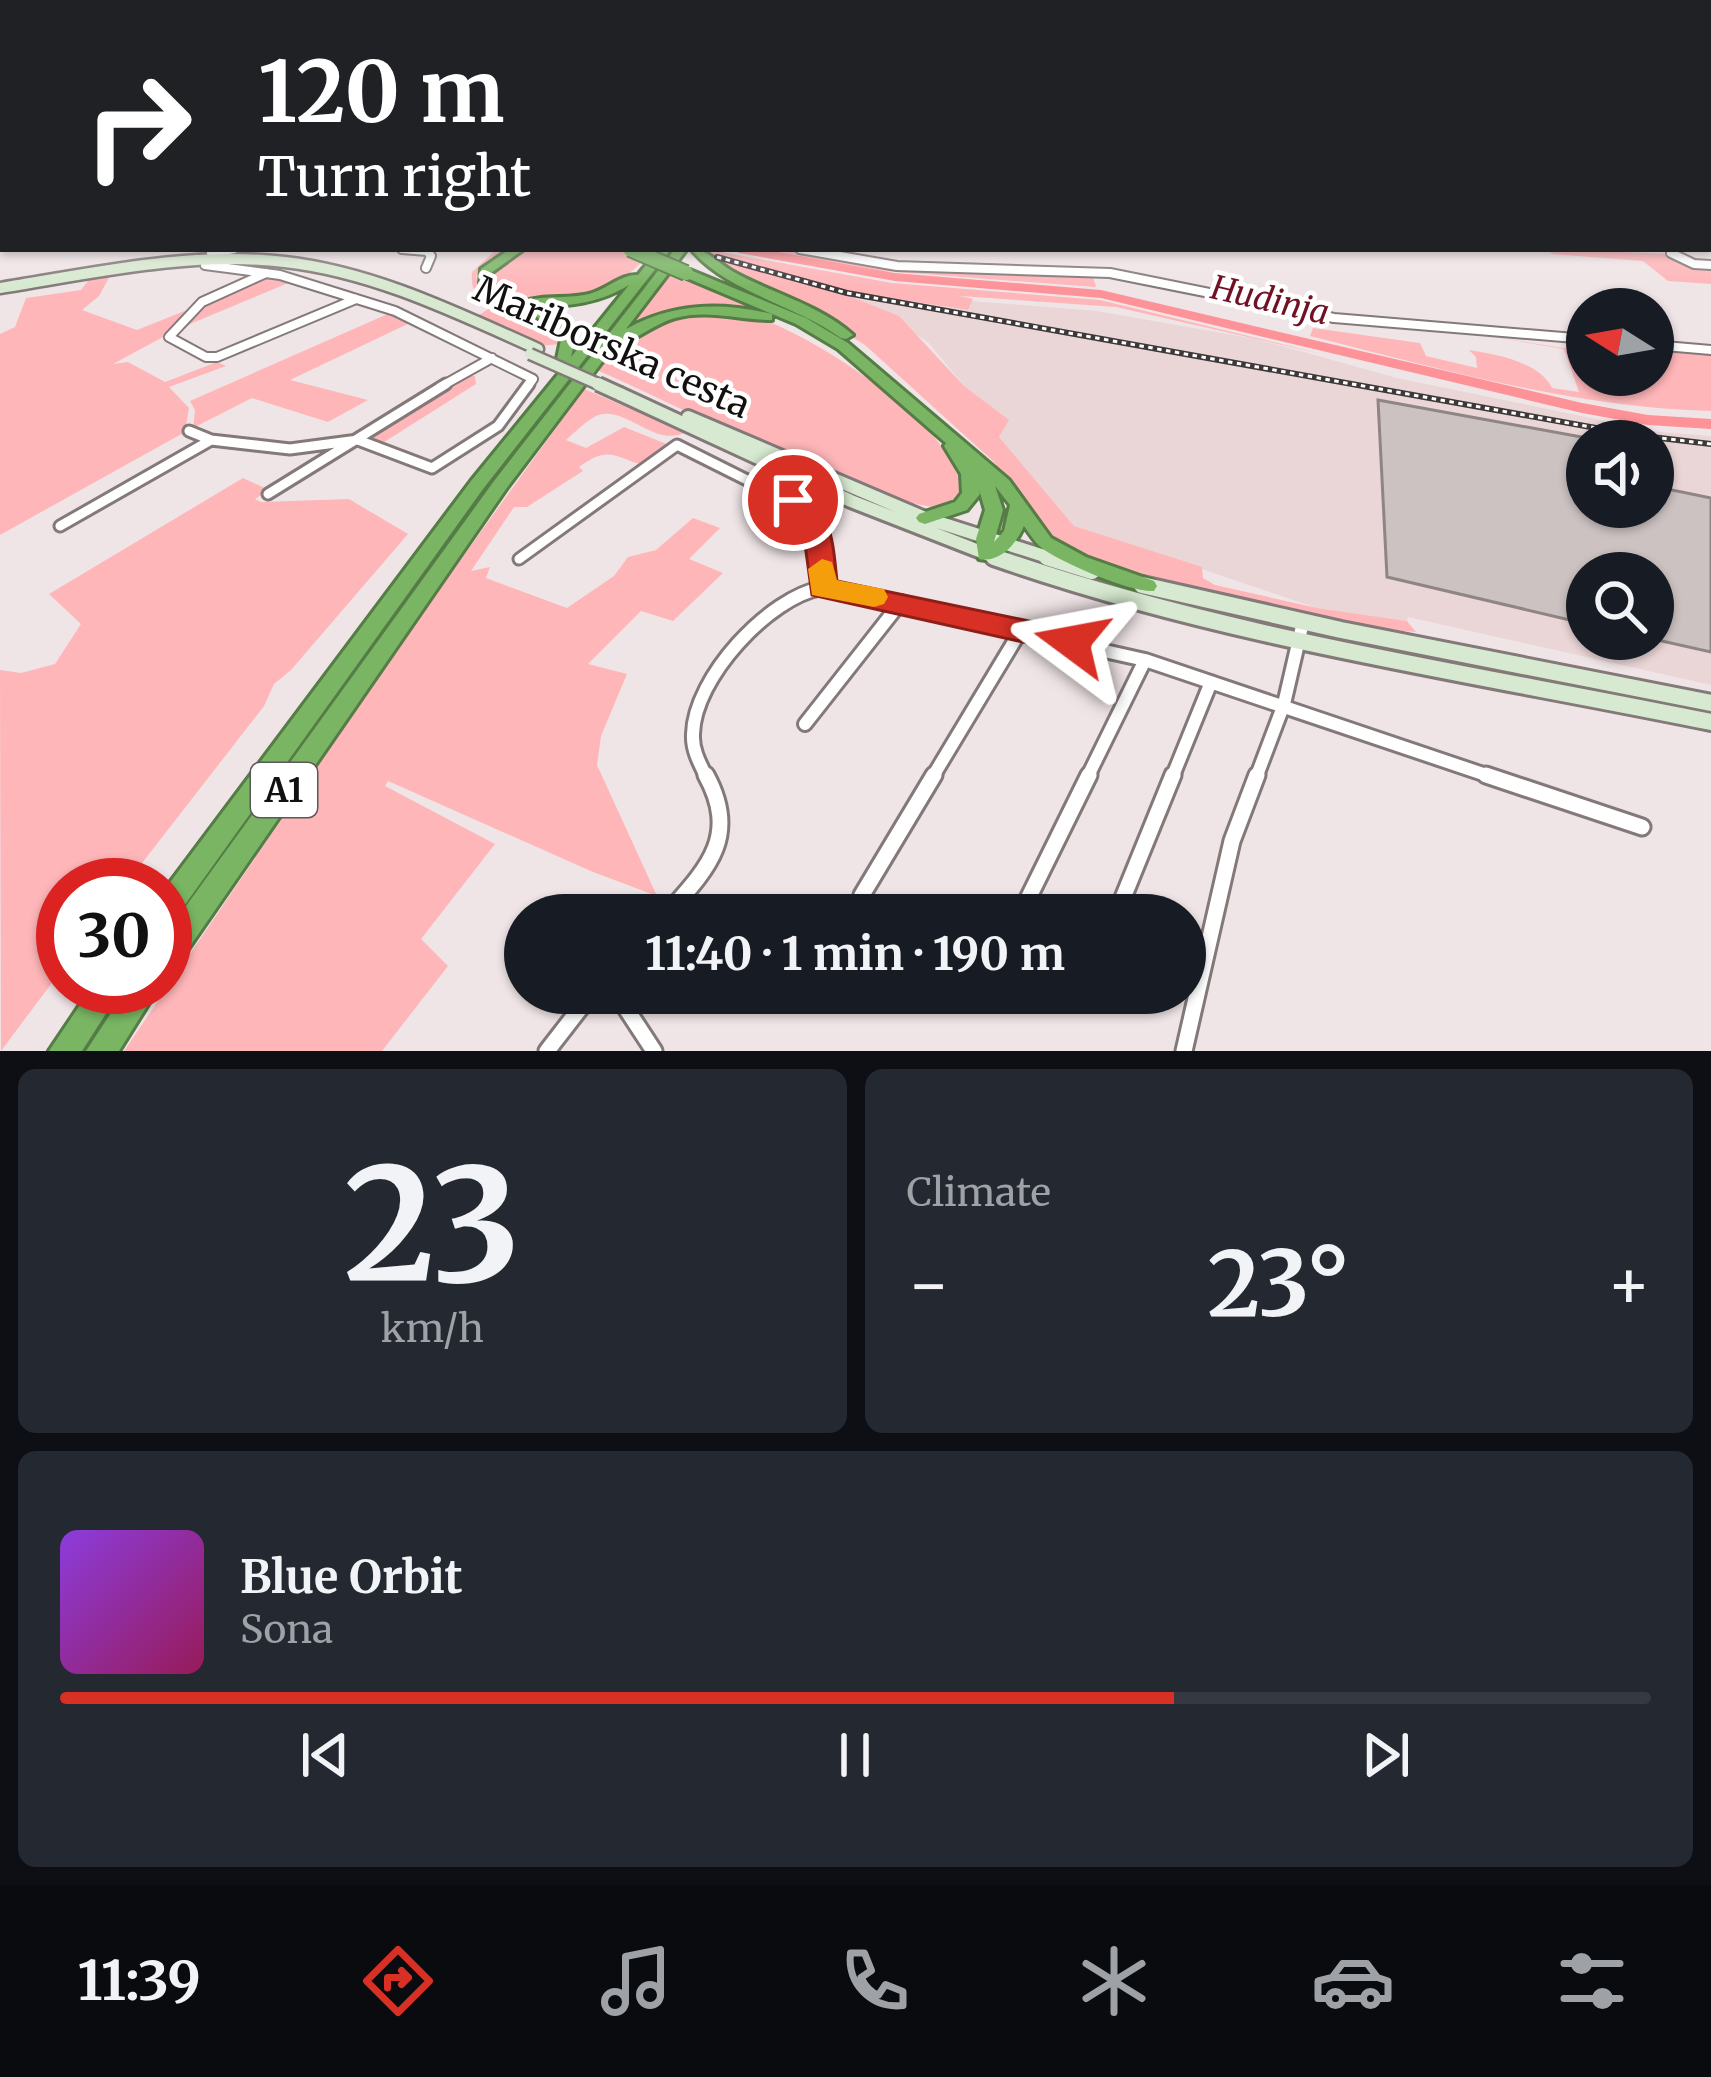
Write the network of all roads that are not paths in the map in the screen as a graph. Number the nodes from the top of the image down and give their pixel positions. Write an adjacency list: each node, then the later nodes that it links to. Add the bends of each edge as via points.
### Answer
1 (428, 252): 12 (street)
2 (514, 252): 17 (highway, via 485,272)
3 (638, 252): 23 (highway, bridge, via 801,321)
4 (662, 252): 11 (highway, A1)
5 (678, 252): 24 (highway, A1)
6 (700, 252): 23 (highway, via 840,329)
7 (817, 252): 19 (street, via 897,266 1110,272 1319,316)
8 (1672, 253): 10 (street)
9 (209, 257): 13 (main road, Mariborska cesta); 14 (street); 16 (main road, Mariborska cesta)
10 (1711, 265)
11 (650, 266): 17 (highway, via 583,299); 24 (highway, A1)
12 (426, 268)
13 (331, 271): 15 (street); 25 (main road, Mariborska cesta, bridge, via 438,305)
14 (269, 272): 15 (street); 18 (street, via 202,302 169,337 217,357)
15 (305, 282): 18 (street)
16 (0, 288)
17 (495, 295): 24 (highway, via 565,331)
18 (357, 299): 22 (street)
19 (1566, 337)
20 (1674, 347): 21 (street)
21 (1711, 350)
22 (492, 358): 29 (street); 29 (street, via 526,373 531,386 498,426 432,468)
23 (879, 373): 24 (highway, via 770,318 712,310 641,326); 26 (highway)
24 (561, 389): 49 (highway, A1); 54 (highway, A1)
25 (624, 392): 33 (main road, Mariborska cesta); 35 (main road, Mariborska cesta, via 840,498)
26 (935, 422): 30 (highway); 33 (highway, via 973,488 961,506)
27 (189, 431): 28 (street)
28 (212, 440): 29 (street, via 290,448); 34 (street)
29 (352, 440): 31 (street)
30 (980, 462): 32 (highway); 35 (highway, via 994,499)
31 (268, 494)
32 (1015, 504): 35 (highway, via 1016,527); 37 (highway, via 1061,552)
33 (925, 518): 35 (main road, Mariborska cesta)
34 (60, 526)
35 (991, 546): 37 (main road, Mariborska cesta); 41 (main road, Mariborska cesta, via 1136,601)
36 (519, 559): 38 (street, via 677,445 807,510 822,550)
37 (1147, 586): 41 (main road, Mariborska cesta)
38 (823, 588): 39 (street); 50 (street, via 777,605 706,688 691,733 723,801 720,839)
39 (901, 602): 40 (street); 47 (street)
40 (1021, 630): 42 (street); 51 (street)
41 (1302, 631): 44 (main road, Mariborska cesta); 45 (street); 46 (main road, Mariborska cesta)
42 (1145, 660): 43 (street); 52 (street)
43 (1211, 682): 45 (street); 53 (street)
44 (1711, 703)
45 (1283, 704): 48 (street); 63 (street, via 1232,841)
46 (1711, 722)
47 (806, 724)
48 (1642, 827)
49 (192, 874)
50 (683, 894)
51 (863, 894)
52 (1030, 894)
53 (1125, 894)
54 (192, 919)
55 (90, 1014): 59 (highway)
56 (126, 1014): 60 (highway)
57 (576, 1014): 61 (street)
58 (630, 1014): 62 (street)
59 (64, 1051)
60 (101, 1051)
61 (547, 1051)
62 (654, 1051)
63 (1184, 1051)

